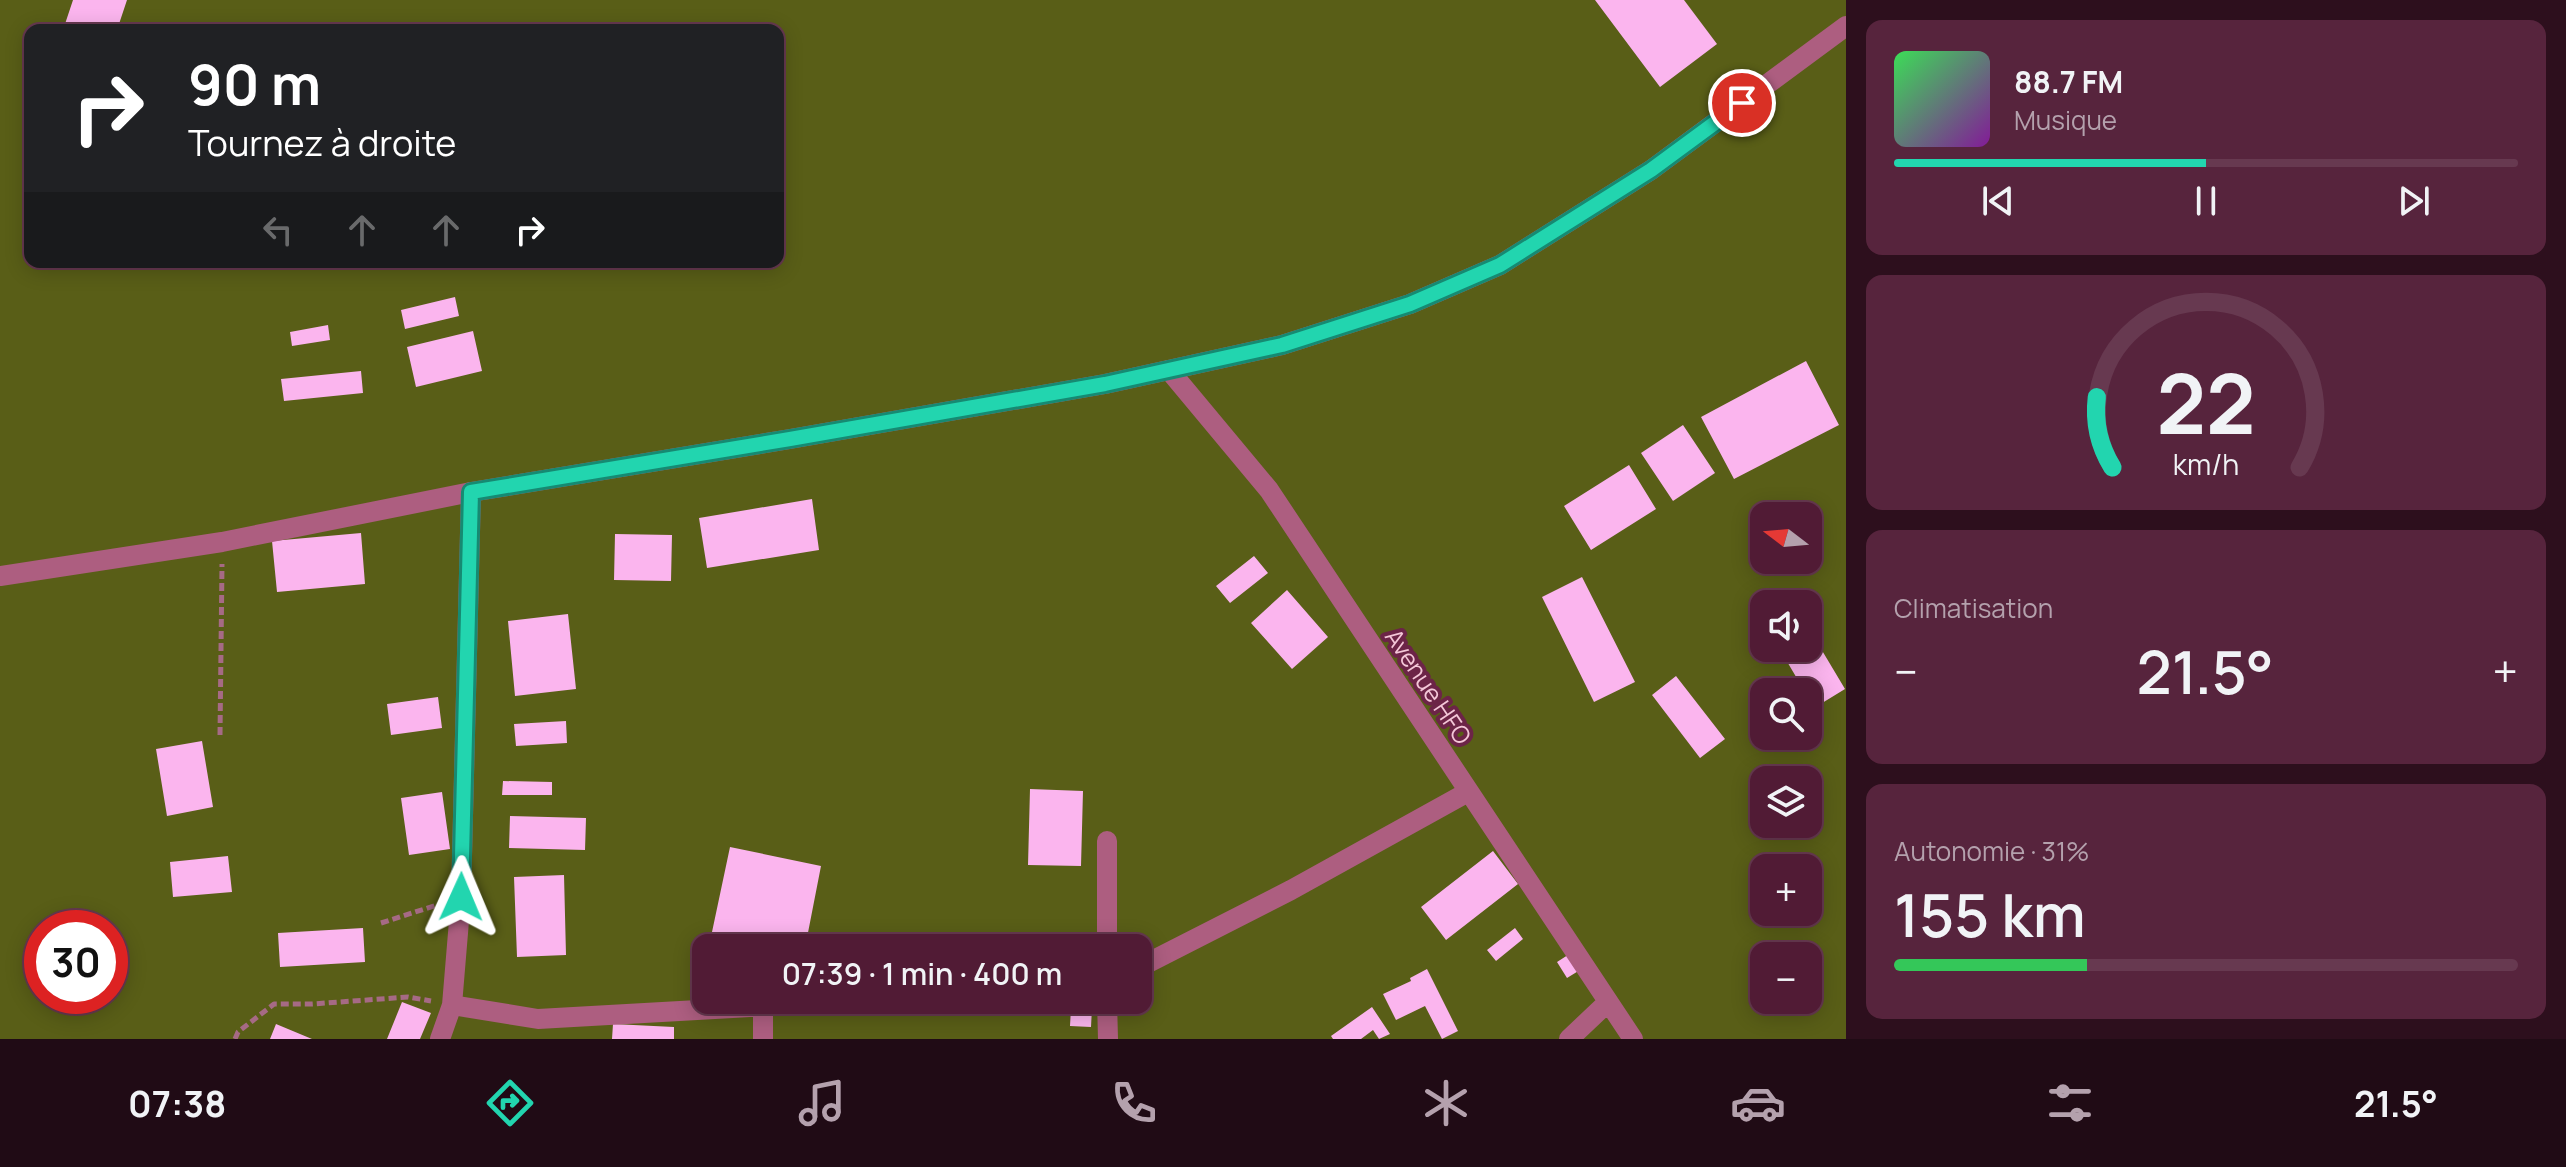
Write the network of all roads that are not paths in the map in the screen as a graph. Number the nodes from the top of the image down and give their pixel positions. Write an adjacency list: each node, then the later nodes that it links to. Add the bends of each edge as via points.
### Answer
1 (1846, 26): 2 (street, via 1651,170 1500,265 1395,309 1282,345)
2 (1169, 370): 3 (street); 5 (street, Avenue HFO, via 1269,490)
3 (471, 492): 4 (street, via 222,542); 10 (street, via 461,897)
4 (0, 576)
5 (1468, 792): 8 (street); 9 (street, Avenue HFO)
6 (1107, 841): 7 (street)
7 (1107, 934)
8 (1152, 961)
9 (1607, 1003): 17 (street); 18 (street, Avenue HFO)
10 (452, 1005): 11 (street, via 538,1019); 14 (street)
11 (692, 1009)
12 (763, 1014): 15 (street)
13 (1107, 1014): 16 (street)
14 (440, 1039)
15 (763, 1039)
16 (1108, 1039)
17 (1569, 1039)
18 (1633, 1039)

